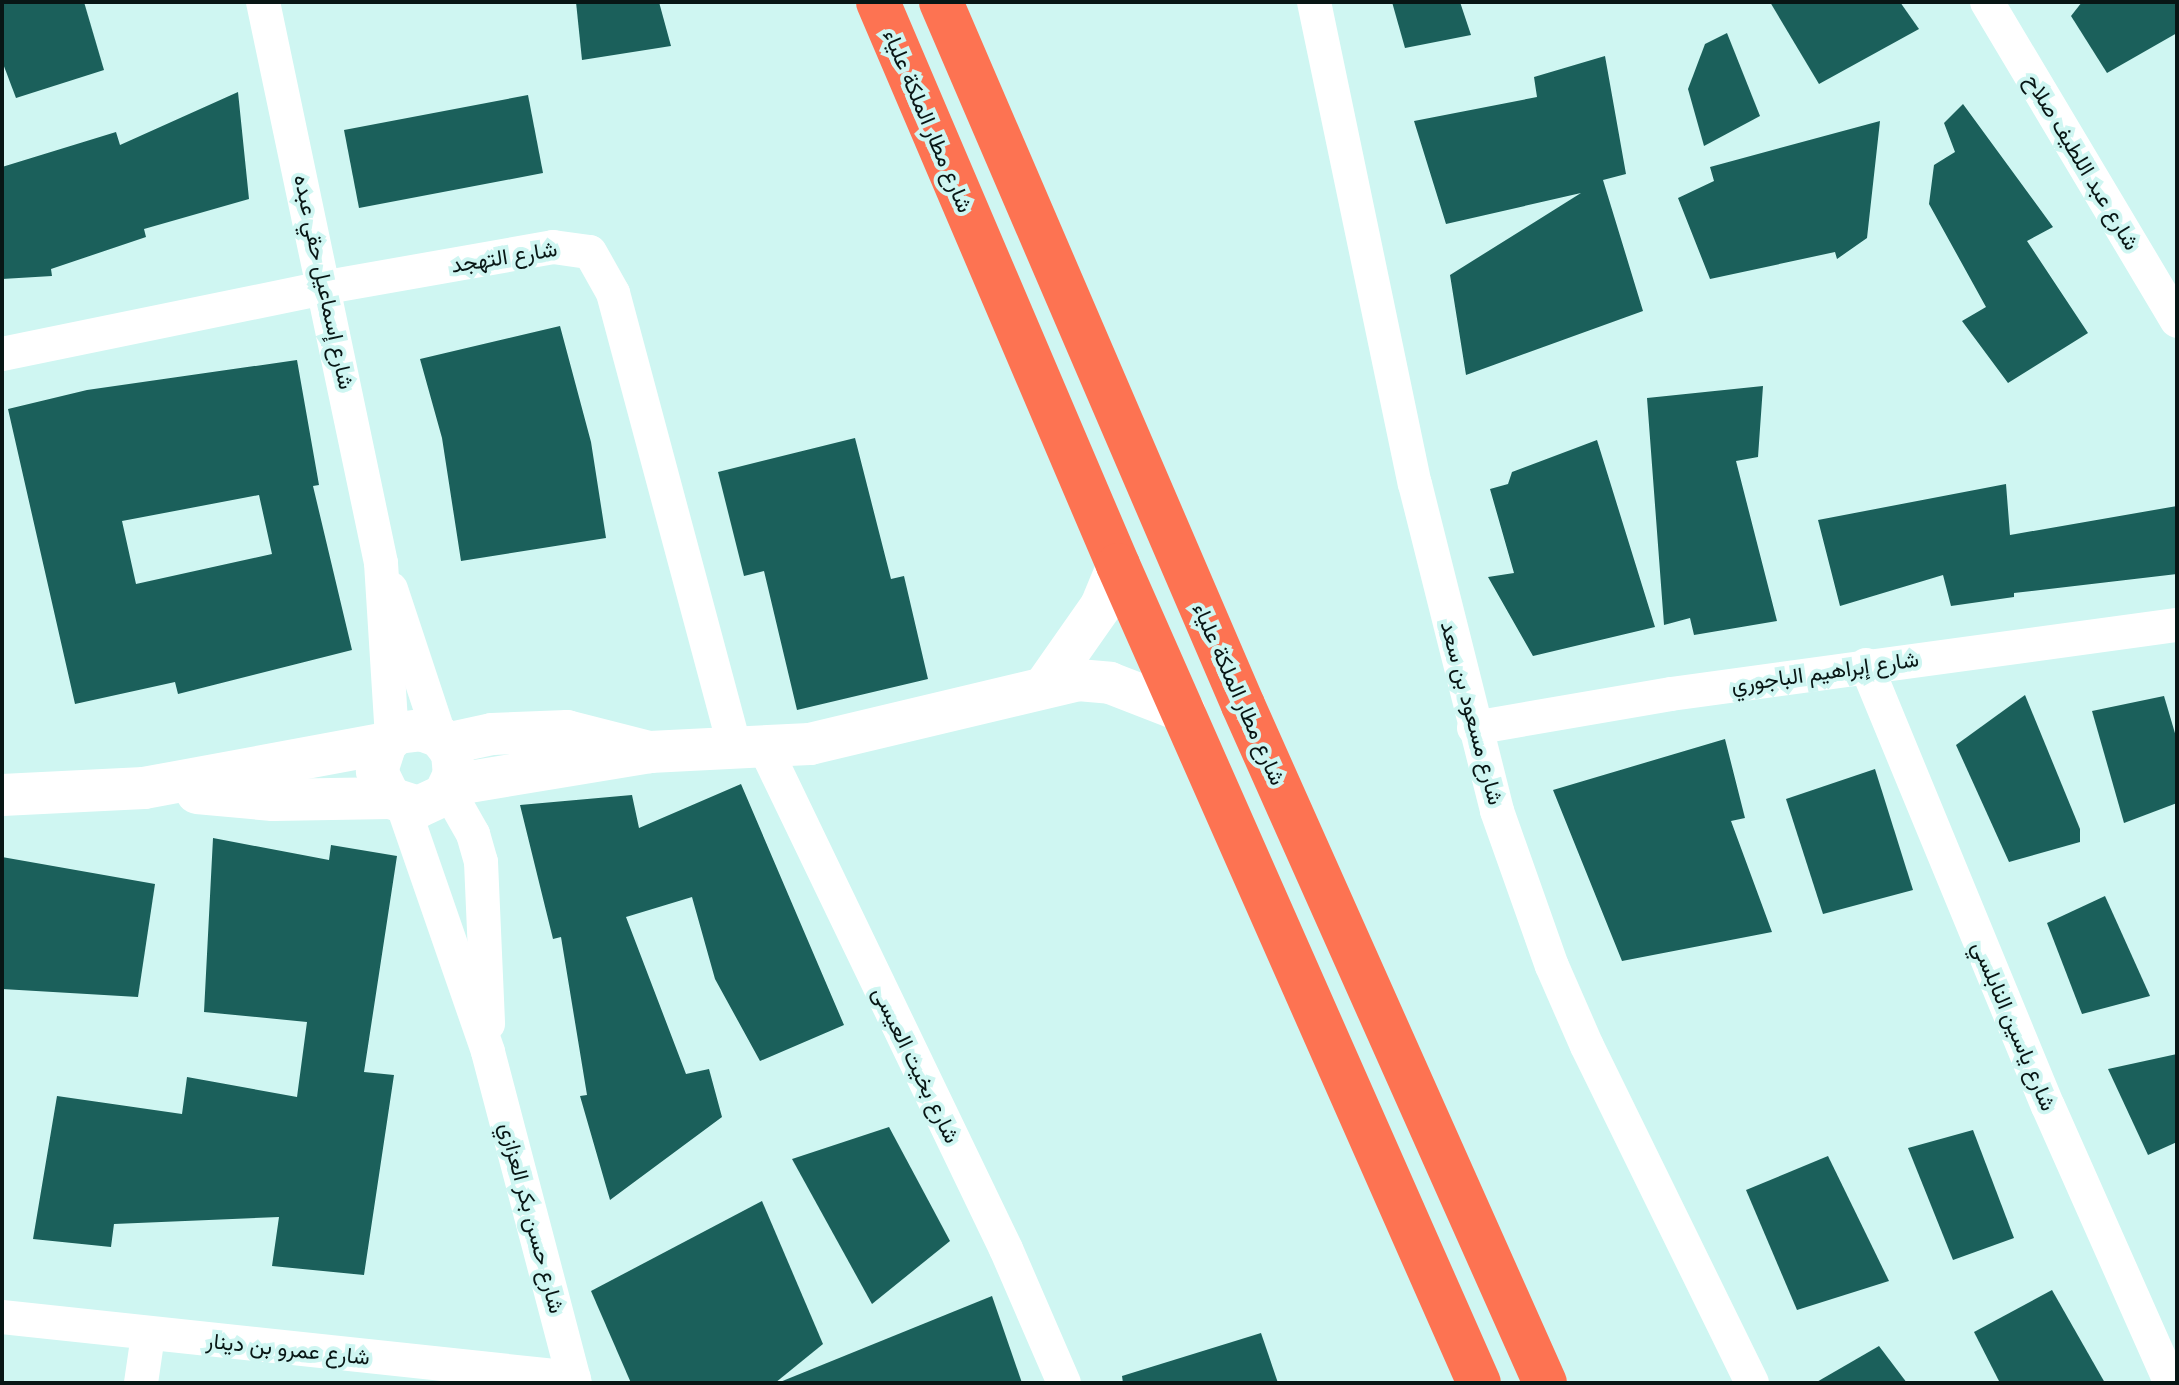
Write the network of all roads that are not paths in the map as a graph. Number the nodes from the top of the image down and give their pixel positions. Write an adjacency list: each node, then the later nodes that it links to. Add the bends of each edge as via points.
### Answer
1 (263, 2): 6 (street, شارع إسماعيل حقي عبده)
2 (878, 2): 10 (highway, شارع مطار الملكة علياء)
3 (941, 2): 31 (highway, شارع مطار الملكة علياء, via 1236,690)
4 (1314, 2): 15 (street, شارع مسعود بن سعد, via 1367,269)
5 (2003, 10): 7 (street, شارع عبد اللطيف صلاح)
6 (327, 287): 8 (street, شارع التهجد); 9 (street, شارع إسماعيل حقي عبده); 18 (street, شارع التهجد, via 553,247 590,252 613,293)
7 (2177, 321)
8 (2, 354)
9 (381, 563): 16 (street, شارع إسماعيل حقي عبده); 17 (street, شارع إسماعيل حقي عبده)
10 (1118, 565): 13 (street, via 1101,606); 14 (highway, شارع مطار الملكة علياء)
11 (2177, 625): 12 (street, شارع إبراهيم الباجوري)
12 (1866, 665): 15 (street, شارع إبراهيم الباجوري); 33 (street, شارع ياسين النابلسي, via 1981,950)
13 (1045, 686): 14 (street, via 1078,680 1110,683); 18 (street, via 988,705 853,736)
14 (1185, 712): 30 (highway, شارع مطار الملكة علياء)
15 (1474, 728): 32 (street, شارع مسعود بن سعد, via 1552,966)
16 (389, 740): 17 (street, via 421,730); 21 (street); 23 (street, via 377,771)
17 (443, 740): 19 (street, via 567,731); 20 (street, via 454,764)
18 (750, 749): 19 (street); 29 (street, شارع بخيت العيسى, via 1006,1249)
19 (650, 752): 20 (street)
20 (449, 787): 23 (street, via 432,804); 24 (street, شارع حسن بكر العزازي, via 481,862)
21 (144, 788): 22 (street); 23 (street, via 273,800)
22 (2, 795)
23 (397, 802): 24 (street, شارع حسن بكر العزازي)
24 (488, 1052): 27 (street, شارع حسن بكر العزازي)
25 (2, 1317): 26 (street, شارع عمرو بن دينار)
26 (148, 1335): 27 (street, شارع عمرو بن دينار); 28 (street)
27 (574, 1380)
28 (141, 1383)
29 (1064, 1383)
30 (1479, 1383)
31 (1545, 1383)
32 (1752, 1383)
33 (2171, 1383)

